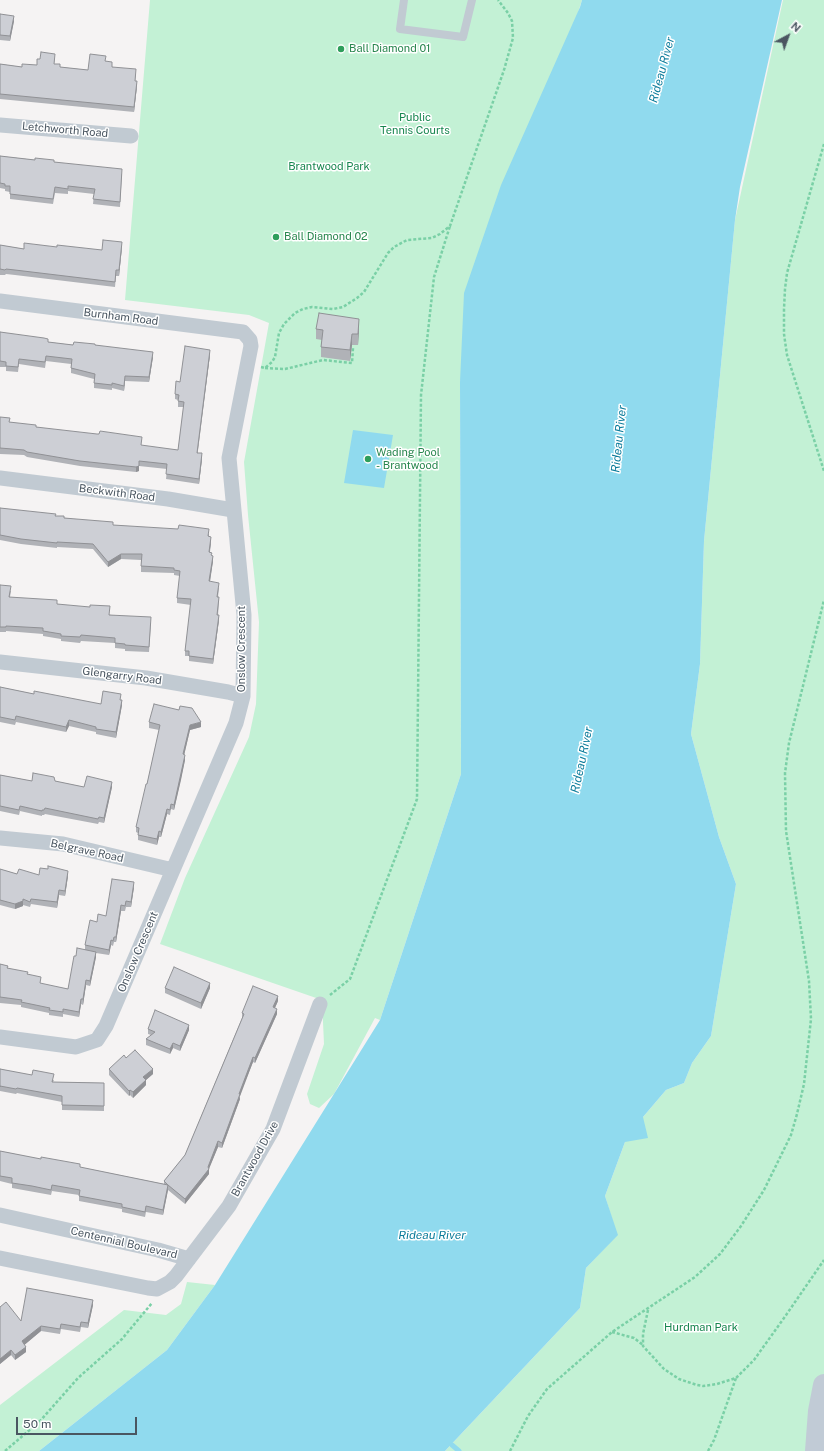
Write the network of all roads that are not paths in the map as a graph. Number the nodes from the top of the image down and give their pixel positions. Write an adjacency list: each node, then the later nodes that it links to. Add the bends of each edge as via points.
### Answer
1 (404, 0): 2 (lane, via 400,29 463,37)
2 (472, 0)
3 (0, 125): 4 (street, Letchworth Road)
4 (131, 136)
5 (0, 301): 6 (street, Burnham Road)
6 (243, 332): 8 (street, Onslow Crescent, via 252,346 229,458)
7 (0, 478): 8 (street, Beckwith Road, via 168,499)
8 (233, 510): 10 (street, Onslow Crescent, via 244,615)
9 (0, 662): 10 (street, Glengarry Road, via 146,678)
10 (243, 696): 12 (street, Onslow Crescent, via 236,723)
11 (0, 838): 12 (street, Belgrave Road, via 63,844)
12 (173, 870): 14 (street, Onslow Crescent, via 106,1026 97,1040 76,1047)
13 (320, 1004): 17 (street, Brantwood Drive, via 273,1129 229,1206)
14 (0, 1037)
15 (0, 1215): 17 (street, Centennial Boulevard)
16 (0, 1258): 17 (street, Centennial Boulevard, via 157,1289 176,1276)
17 (189, 1259)
18 (824, 1386): 19 (street)
19 (816, 1451)

